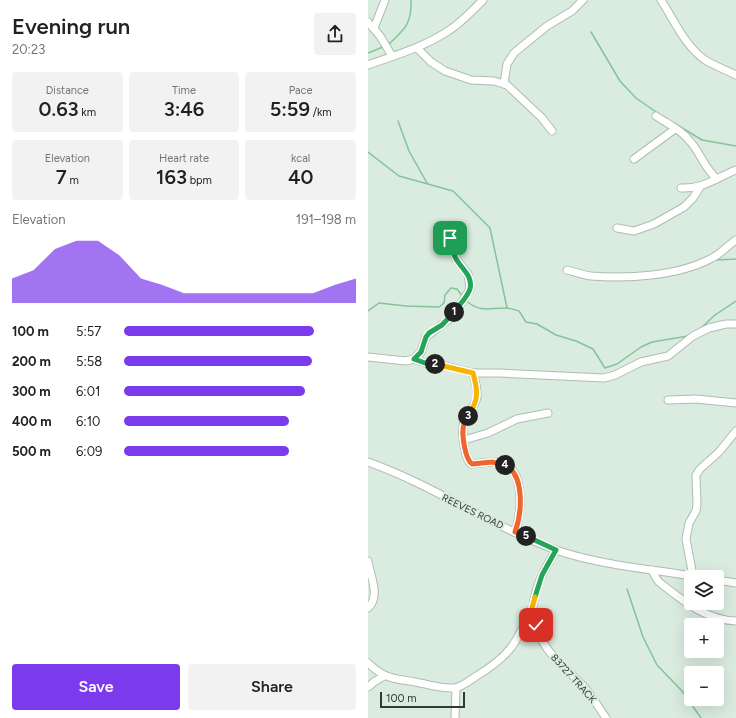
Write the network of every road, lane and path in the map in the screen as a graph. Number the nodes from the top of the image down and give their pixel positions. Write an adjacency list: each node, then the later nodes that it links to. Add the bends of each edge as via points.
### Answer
1 (385, 0): 6 (street)
2 (483, 0): 7 (street, via 450,30)
3 (583, 0): 11 (street, via 572,11 547,26 514,53 507,64)
4 (661, 0): 10 (street, via 696,51 705,59)
5 (368, 22): 6 (street)
6 (374, 28): 8 (street)
7 (417, 48): 8 (street); 11 (street, via 446,72 471,80)
8 (392, 56): 9 (street)
9 (368, 65)
10 (736, 75)
11 (504, 84): 14 (street, via 531,107)
12 (656, 116): 13 (street)
13 (675, 129): 15 (street); 17 (street, via 688,138 706,167)
14 (552, 131)
15 (634, 160)
16 (736, 170): 17 (street)
17 (717, 179): 18 (street)
18 (700, 187): 19 (street); 20 (street, via 684,207 654,224 634,231)
19 (681, 188)
20 (617, 228)
21 (450, 238): 26 (street, via 456,259 468,274 470,289 448,320 426,337 421,352)
22 (736, 240): 23 (street, via 711,259 661,274 614,278)
23 (567, 270)
24 (736, 324): 27 (street, via 709,328 693,336 668,356 641,362 611,376 596,378)
25 (368, 357): 26 (street, via 406,361)
26 (414, 359): 27 (street)
27 (473, 373): 32 (street, via 477,396 464,424)
28 (668, 400): 29 (street, via 696,399)
29 (736, 403)
30 (548, 413): 32 (street, via 517,419 488,433)
31 (736, 431): 38 (street, via 696,475 697,504 686,539)
32 (464, 440): 34 (street, via 470,463 492,462 514,472 520,504 520,517)
33 (368, 462): 34 (street, REEVES ROAD, via 394,472)
34 (515, 532): 35 (street, REEVES ROAD)
35 (556, 550): 37 (street, REEVES ROAD); 43 (street, 83727 TRACK, via 539,583)
36 (368, 561): 42 (street, via 374,595 373,602)
37 (652, 570): 39 (street, REEVES ROAD); 44 (street, via 659,582 697,610 718,619)
38 (693, 570)
39 (684, 575)
40 (724, 581): 41 (street)
41 (736, 583)
42 (368, 608)
43 (532, 608): 48 (street, via 520,635 507,654); 50 (street, 83727 TRACK, via 543,644 565,670 585,688)
44 (736, 621)
45 (368, 663): 46 (street)
46 (384, 676): 47 (street); 48 (street)
47 (368, 687)
48 (456, 688): 49 (street)
49 (455, 718)
50 (606, 718)

